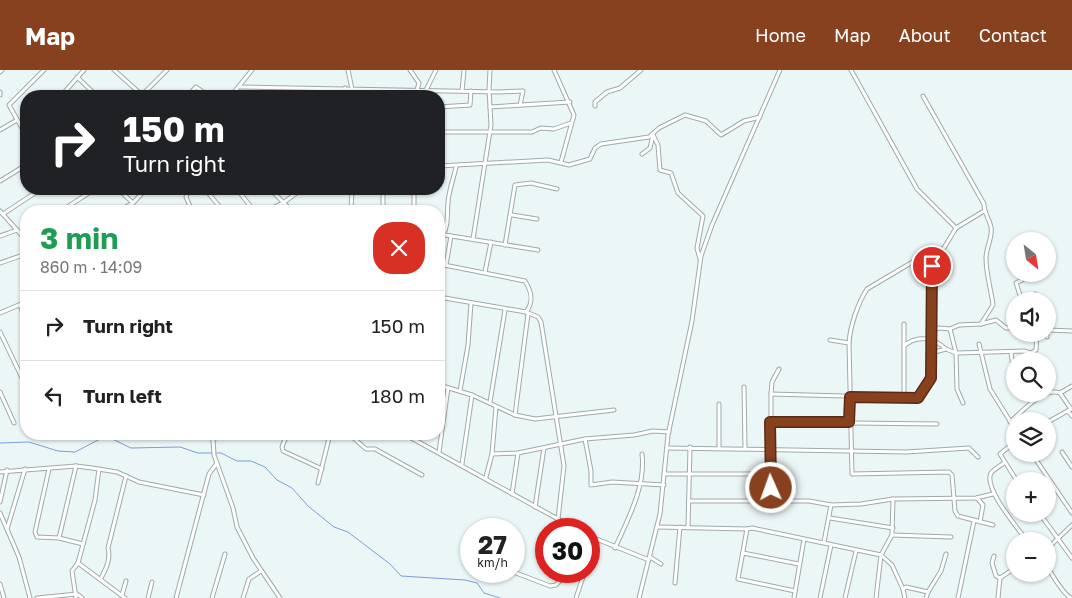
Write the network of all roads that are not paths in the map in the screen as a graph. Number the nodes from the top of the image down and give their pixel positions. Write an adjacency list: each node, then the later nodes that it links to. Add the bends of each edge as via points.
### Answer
1 (44, 70): 19 (street)
2 (84, 70): 15 (street)
3 (114, 70): 22 (street)
4 (167, 70): 23 (street)
5 (252, 70): 16 (street)
6 (348, 70): 18 (street)
7 (410, 70): 25 (street, via 419,83)
8 (436, 70): 26 (street)
9 (464, 70): 29 (street)
10 (490, 70): 27 (street)
11 (554, 70): 33 (street)
12 (641, 70): 36 (street, via 620,88 607,92 595,102)
13 (780, 70): 38 (street)
14 (851, 70): 74 (street, via 917,189)
15 (77, 77): 20 (street); 21 (street)
16 (240, 87): 17 (street); 24 (street)
17 (345, 88): 18 (street)
18 (352, 89): 25 (street)
19 (23, 90)
20 (66, 90)
21 (91, 90)
22 (135, 90)
23 (147, 90)
24 (237, 90)
25 (417, 90): 26 (street)
26 (426, 90)
27 (489, 90): 30 (street); 34 (street, via 523,91); 35 (street)
28 (445, 91): 29 (street)
29 (462, 91): 30 (street)
30 (471, 91): 37 (street, via 470,105)
31 (20, 93): 39 (street, via 10,103)
32 (923, 96): 70 (street, via 984,204)
33 (570, 102): 34 (street); 40 (street, via 574,115)
34 (520, 105): 35 (street)
35 (490, 106): 44 (street)
36 (595, 106)
37 (445, 107)
38 (760, 117): 45 (street, via 744,120 721,135 706,121 685,115 659,128); 87 (street, via 712,225)
39 (17, 120): 41 (street); 42 (street)
40 (571, 123): 44 (street, via 552,130 541,128 532,132); 47 (street)
41 (20, 125)
42 (0, 130)
43 (445, 132): 44 (street)
44 (490, 133): 48 (street)
45 (653, 135): 46 (street, via 650,148); 47 (street, via 621,143 603,143 595,148 590,159 569,165); 87 (street, via 658,145 660,170 671,174 678,193 703,216 697,248)
46 (642, 154)
47 (561, 162): 48 (street)
48 (484, 164): 50 (street); 81 (street)
49 (445, 166): 50 (street)
50 (456, 167): 75 (street)
51 (20, 169): 52 (street)
52 (0, 181)
53 (557, 189): 72 (street, via 531,183 516,185)
54 (31, 195): 71 (street)
55 (85, 195): 64 (street)
56 (124, 195): 62 (street)
57 (140, 195): 62 (street)
58 (210, 195): 66 (street)
59 (242, 195): 67 (street)
60 (276, 195): 63 (street)
61 (294, 195): 63 (street)
62 (133, 203): 65 (street)
63 (283, 203): 68 (street); 69 (street)
64 (70, 205)
65 (130, 205)
66 (218, 205)
67 (249, 205)
68 (280, 205)
69 (286, 205)
70 (984, 210): 74 (street); 98 (street, via 991,226 986,271 993,305)
71 (1, 213): 76 (street)
72 (512, 215): 73 (street); 83 (street)
73 (537, 219)
74 (956, 228): 84 (street)
75 (445, 229)
76 (17, 230): 77 (street); 79 (street)
77 (20, 232)
78 (445, 235): 80 (street)
79 (0, 236)
80 (451, 236): 81 (street); 89 (street)
81 (473, 239): 82 (street)
82 (490, 242): 83 (street); 90 (street)
83 (506, 245): 85 (street)
84 (942, 249): 101 (street, via 932,266); 107 (street, via 926,254 867,289 851,324)
85 (538, 250)
86 (20, 256): 88 (street)
87 (701, 259): 145 (street)
88 (0, 263)
89 (446, 265): 90 (street)
90 (485, 272): 96 (street, via 525,281 532,298)
91 (445, 298): 92 (street)
92 (471, 303): 94 (street); 121 (street)
93 (20, 304): 95 (street)
94 (505, 310): 96 (street); 128 (street)
95 (0, 312)
96 (527, 313): 136 (street); 139 (street, via 542,322)
97 (904, 324): 109 (street)
98 (981, 324): 99 (street, via 996,320); 100 (street, via 959,325)
99 (1006, 328)
100 (950, 329): 101 (street); 113 (street)
101 (932, 330): 105 (street)
102 (1056, 330): 103 (street)
103 (1072, 330)
104 (0, 332): 116 (street)
105 (932, 339): 109 (street, via 912,340); 110 (street); 112 (street)
106 (830, 340): 107 (street)
107 (849, 343): 126 (street)
108 (980, 344): 114 (street)
109 (904, 346): 127 (street)
110 (946, 349): 112 (street); 113 (street)
111 (1006, 352): 114 (street)
112 (931, 353): 127 (street, via 931,378 923,393 918,398)
113 (956, 354): 114 (street); 129 (street, via 956,382)
114 (983, 354): 137 (street, via 990,389)
115 (779, 369): 124 (street, via 772,382)
116 (20, 374)
117 (1072, 386): 123 (street)
118 (445, 387): 120 (street)
119 (744, 387): 158 (street)
120 (448, 388): 121 (street); 132 (street)
121 (460, 391): 125 (street)
122 (0, 392): 143 (street)
123 (1060, 393): 134 (street); 135 (street, via 1054,392 1036,400)
124 (771, 394): 126 (street); 141 (street)
125 (472, 395): 128 (street); 171 (street)
126 (850, 397): 127 (street); 142 (street)
127 (904, 398)
128 (490, 402): 131 (street)
129 (963, 403)
130 (719, 404): 155 (street)
131 (496, 406): 136 (street); 165 (street)
132 (445, 409)
133 (614, 410): 139 (street)
134 (1071, 410): 138 (street); 140 (street)
135 (1022, 412)
136 (515, 415): 139 (street, via 535,419)
137 (1006, 415)
138 (1072, 416)
139 (556, 418): 153 (street)
140 (1056, 418)
141 (770, 422): 142 (street); 159 (street)
142 (849, 422): 144 (street); 161 (street)
143 (14, 423)
144 (937, 424)
145 (669, 432): 146 (street); 157 (street)
146 (585, 439): 153 (street); 188 (street, via 591,485)
147 (213, 440): 169 (street)
148 (285, 440): 177 (street, via 283,451)
149 (329, 440): 177 (street)
150 (356, 440): 184 (street, via 366,449 375,449)
151 (415, 440): 162 (street)
152 (441, 440): 162 (street)
153 (561, 445): 156 (street); 203 (street, via 564,466)
154 (690, 446): 155 (street); 157 (street); 182 (street)
155 (719, 447): 158 (street)
156 (544, 448): 164 (street); 200 (street)
157 (667, 448): 181 (street)
158 (745, 448): 159 (street)
159 (770, 448): 161 (street); 183 (street)
160 (1006, 449): 170 (street, via 1000,454)
161 (852, 451): 167 (street, via 970,448); 193 (street, via 852,474 951,473)
162 (439, 452): 171 (street)
163 (1062, 452): 173 (street)
164 (518, 453): 165 (street); 190 (street)
165 (492, 454): 186 (street)
166 (642, 454): 188 (street, via 642,477)
167 (978, 457)
168 (1037, 462): 202 (street)
169 (217, 463): 192 (street, via 211,469); 238 (street, via 237,527)
170 (1004, 463): 180 (street); 191 (street, via 991,474)
171 (462, 464): 186 (street)
172 (76, 466): 174 (street); 176 (street); 219 (street)
173 (1072, 467)
174 (49, 468): 175 (street); 219 (street, via 35,532 37,537)
175 (26, 469): 178 (street); 215 (street)
176 (99, 469): 185 (street); 224 (street, via 95,500)
177 (322, 469): 187 (street)
178 (7, 470): 179 (street); 197 (street)
179 (0, 472)
180 (1010, 472)
181 (664, 474): 182 (street); 189 (street)
182 (690, 474): 183 (street); 196 (street)
183 (770, 474): 198 (street)
184 (422, 475)
185 (126, 476): 192 (street, via 139,482); 240 (street, via 108,548 107,567)
186 (486, 477): 190 (street)
187 (318, 483)
188 (638, 483): 189 (street); 226 (street, via 635,501)
189 (664, 485): 210 (street)
190 (512, 494): 200 (street)
191 (993, 494): 194 (street); 216 (street)
192 (204, 496): 260 (street)
193 (954, 498): 194 (street); 195 (street); 205 (street, via 958,516)
194 (977, 498): 206 (street, via 983,505)
195 (892, 499): 199 (street); 213 (street)
196 (689, 501): 198 (street); 212 (street)
197 (0, 502)
198 (771, 502): 199 (street)
199 (831, 505): 204 (street)
200 (534, 507): 203 (street)
201 (0, 513): 215 (street)
202 (1072, 513)
203 (558, 518)
204 (830, 518): 213 (street); 223 (street)
205 (974, 521): 206 (street); 272 (street)
206 (980, 522): 208 (street)
207 (1046, 522): 221 (street)
208 (993, 525)
209 (1072, 525): 221 (street)
210 (656, 527): 211 (street); 234 (street)
211 (680, 527): 212 (street); 248 (street)
212 (688, 527): 214 (street)
213 (893, 528): 217 (street)
214 (747, 529): 220 (street); 228 (street)
215 (7, 530): 256 (street, via 22,564)
216 (1020, 532)
217 (892, 534): 218 (street); 231 (street)
218 (951, 537)
219 (58, 538): 224 (street)
220 (804, 539): 223 (street); 237 (street)
221 (1058, 540): 233 (street)
222 (600, 541): 226 (street)
223 (824, 542): 225 (street)
224 (83, 544): 235 (street)
225 (831, 545): 227 (street); 267 (street)
226 (615, 548): 234 (street)
227 (856, 551): 231 (street); 268 (street)
228 (742, 553): 237 (street); 251 (street, via 738,580)
229 (225, 554): 261 (street)
230 (946, 554): 252 (street, via 941,571)
231 (882, 555): 250 (street, via 892,565); 269 (street)
232 (994, 556): 241 (street, via 993,570)
233 (1072, 558)
234 (649, 559): 236 (street); 265 (street)
235 (78, 563): 240 (street); 253 (street, via 72,571)
236 (661, 564)
237 (799, 564): 251 (street)
238 (261, 571): 262 (street, via 249,579); 263 (street)
239 (1006, 574): 241 (street)
240 (101, 578): 254 (street)
241 (1000, 578): 273 (street)
242 (1056, 579): 274 (street, via 1063,593)
243 (126, 581): 254 (street)
244 (152, 582): 259 (street)
245 (542, 583): 246 (street, via 550,586)
246 (558, 583)
247 (581, 583): 264 (street)
248 (675, 583)
249 (0, 584): 255 (street)
250 (903, 589): 252 (street); 270 (street)
251 (795, 591): 266 (street)
252 (928, 592): 271 (street)
253 (76, 596): 257 (street); 258 (street)
254 (124, 597)
255 (4, 598)
256 (30, 598)
257 (37, 598)
258 (82, 598)
259 (148, 598)
260 (176, 598)
261 (212, 598)
262 (243, 598)
263 (280, 598)
264 (576, 598)
265 (639, 598)
266 (794, 598)
267 (820, 598)
268 (846, 598)
269 (876, 598)
270 (905, 598)
271 (926, 598)
272 (958, 598)
273 (998, 598)
274 (1071, 598)

